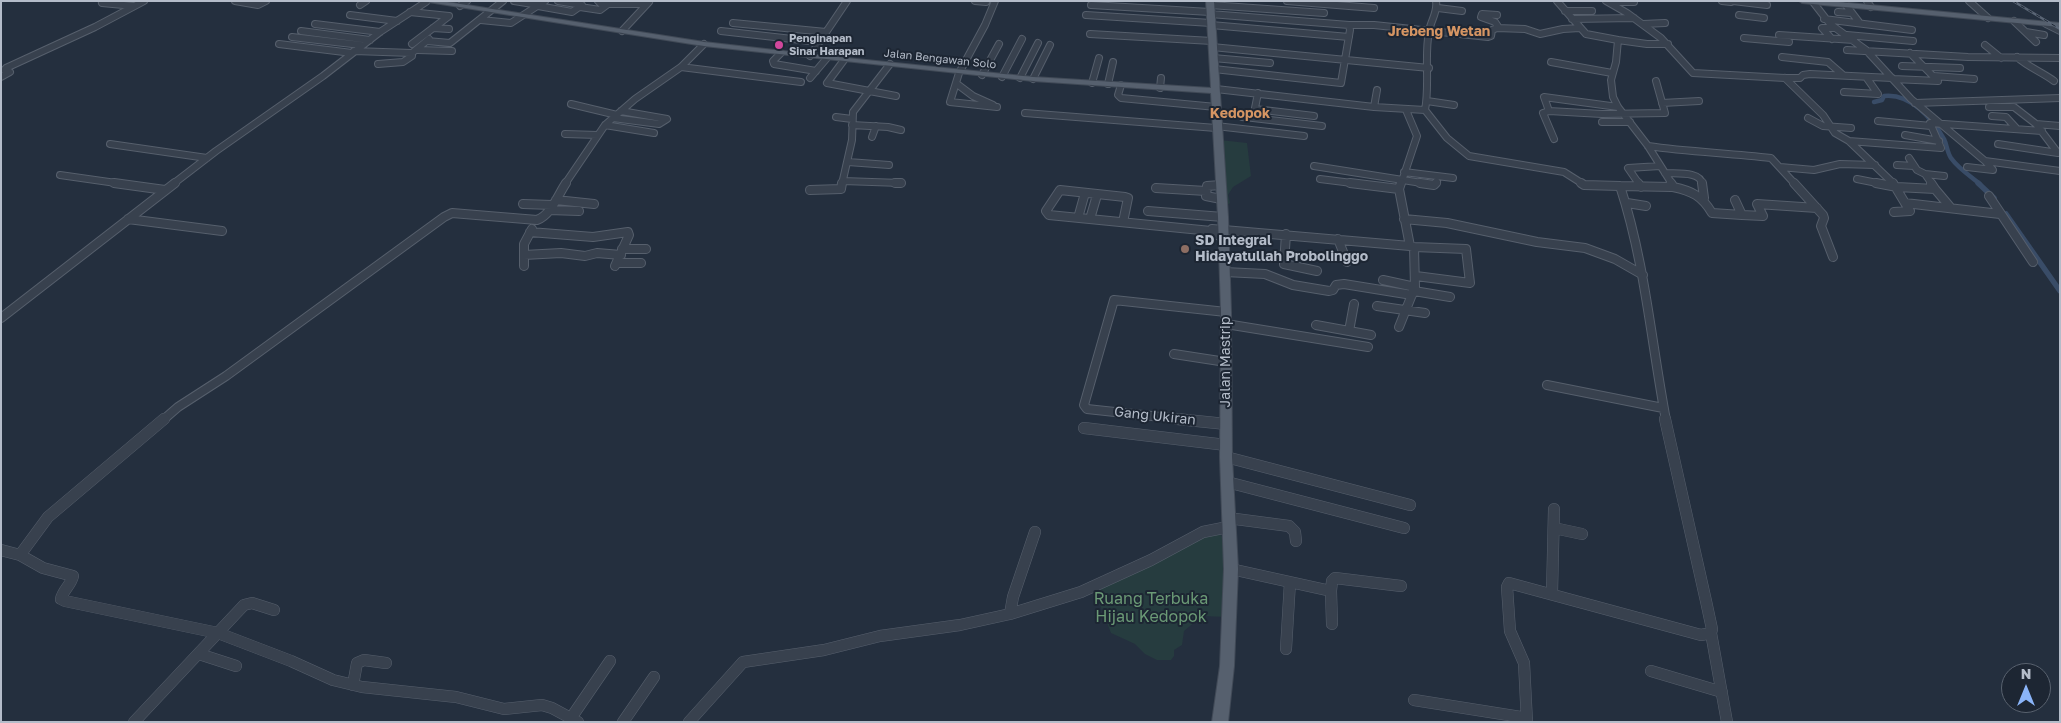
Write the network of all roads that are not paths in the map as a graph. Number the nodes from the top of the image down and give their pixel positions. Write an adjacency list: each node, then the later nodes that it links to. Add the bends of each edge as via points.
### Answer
1 (105, 1): 35 (street, via 102,3)
2 (144, 1): 35 (street)
3 (235, 1): 25 (street)
4 (266, 1): 25 (street, via 258,5)
5 (366, 1): 30 (street)
6 (503, 1): 39 (street)
7 (514, 1): 36 (street)
8 (546, 1): 36 (street)
9 (558, 1): 37 (street, via 582,5)
10 (598, 1): 28 (street)
11 (847, 1): 80 (street)
12 (975, 1): 20 (street)
13 (995, 1): 146 (street)
14 (1287, 1): 38 (street)
15 (1557, 1): 41 (street)
16 (1722, 1): 23 (street)
17 (1802, 1): 24 (main road)
18 (1970, 1): 54 (street)
19 (426, 2): 27 (main road, Jalan Bengawan Solo); 43 (street)
20 (986, 2)
21 (1607, 2): 22 (street); 52 (street)
22 (1634, 2)
23 (1732, 2): 33 (street); 53 (street, via 1739,17)
24 (1811, 2): 34 (main road); 56 (street)
25 (249, 3)
26 (649, 3): 28 (street); 74 (street)
27 (463, 4): 39 (main road, Jalan Bengawan Solo)
28 (608, 4): 37 (street, via 600,10)
29 (1869, 4): 34 (main road); 54 (main road)
30 (360, 5)
31 (1090, 5): 47 (street)
32 (1437, 5): 40 (street); 77 (street)
33 (1767, 5)
34 (1846, 5): 46 (street)
35 (135, 6): 152 (street, via 6,68 4,70 10,72)
36 (538, 6): 37 (street, via 572,12); 49 (street)
37 (580, 7)
38 (1374, 8)
39 (492, 10): 49 (main road, Jalan Bengawan Solo); 57 (street)
40 (1462, 11)
41 (1565, 11): 42 (street); 55 (street)
42 (1592, 11)
43 (410, 12): 59 (street); 67 (street, via 449,16)
44 (1838, 12): 46 (street)
45 (1324, 13): 47 (street)
46 (1852, 13): 61 (street)
47 (1210, 14): 50 (street); 76 (street); 76 (street); 105 (main road, Jalan Mastrip)
48 (350, 15): 59 (street)
49 (524, 15): 57 (street, via 510,23); 74 (main road, Jalan Bengawan Solo)
50 (1086, 15)
51 (1497, 15): 68 (street, via 1482,14 1481,17 1496,22)
52 (1631, 18): 55 (street); 64 (street)
53 (1764, 18)
54 (1988, 18): 58 (main road)
55 (1572, 19): 69 (street)
56 (1824, 19): 61 (street); 70 (street)
57 (481, 20): 96 (street)
58 (2014, 20): 65 (main road); 81 (street)
59 (397, 21): 79 (street)
60 (734, 22): 80 (street)
61 (1859, 22): 72 (street)
62 (1665, 23): 64 (street)
63 (316, 24): 79 (street)
64 (1642, 24): 106 (street)
65 (2046, 24): 66 (main road); 78 (street)
66 (2060, 25)
67 (432, 28): 71 (street); 102 (street)
68 (1499, 28): 69 (street, via 1524,29 1540,34); 77 (street, via 1492,30 1492,36 1488,37)
69 (1580, 28): 91 (street, via 1586,34)
70 (1835, 28): 84 (street); 89 (street, via 1822,28)
71 (449, 29)
72 (1912, 30)
73 (301, 31): 83 (street)
74 (622, 31): 103 (main road, Jalan Bengawan Solo)
75 (721, 31): 97 (street)
76 (1350, 31): 77 (street, via 1378,25); 132 (street)
77 (1429, 31): 142 (street)
78 (2060, 31)
79 (380, 32): 90 (street)
80 (826, 32): 97 (street)
81 (2026, 32): 85 (street); 99 (street)
82 (1090, 34): 105 (street)
83 (332, 35): 90 (street); 94 (street)
84 (1847, 35): 92 (street); 93 (street)
85 (2044, 35)
86 (292, 37): 94 (street)
87 (1744, 38): 95 (street)
88 (1022, 39): 153 (street)
89 (1832, 39): 92 (street); 95 (street, via 1778,35)
90 (370, 40): 107 (street)
91 (1618, 40): 106 (street); 147 (street)
92 (1855, 40): 114 (street)
93 (1913, 40)
94 (323, 41): 107 (street); 110 (street)
95 (1783, 41): 98 (street)
96 (450, 42): 112 (street); 117 (street, via 428,40)
97 (819, 42): 120 (street)
98 (1795, 42)
99 (2036, 42)
100 (1038, 43): 155 (street)
101 (279, 44): 110 (street)
102 (412, 44)
103 (704, 44): 118 (main road, Jalan Bengawan Solo); 140 (street)
104 (999, 44): 148 (street)
105 (1212, 44): 122 (street); 126 (main road, Jalan Mastrip)
106 (1664, 44): 157 (street, via 1693,73)
107 (361, 45): 116 (street)
108 (1050, 45): 160 (street)
109 (1984, 45): 127 (street)
110 (312, 48): 116 (street)
111 (1947, 48): 121 (street)
112 (442, 50): 115 (street); 117 (street)
113 (1847, 50): 114 (street)
114 (1866, 50): 119 (street); 158 (street)
115 (452, 51)
116 (353, 52): 117 (street); 230 (street)
117 (415, 52): 136 (street, via 403,62)
118 (781, 53): 120 (main road, Jalan Bengawan Solo); 145 (street, via 772,62 774,64)
119 (1910, 53): 121 (street); 141 (street)
120 (810, 56): 124 (main road, Jalan Bengawan Solo)
121 (1957, 56): 127 (street)
122 (1308, 57): 130 (street, via 1310,53 1326,54)
123 (1782, 57): 149 (street, via 1828,62)
124 (827, 58): 131 (main road, Jalan Bengawan Solo); 145 (street)
125 (1099, 58): 164 (street)
126 (1213, 58): 135 (street); 144 (main road, Jalan Mastrip)
127 (2001, 58): 128 (street)
128 (2017, 58): 129 (street); 162 (street)
129 (2060, 58)
130 (1329, 59): 132 (street)
131 (844, 60): 137 (main road, Jalan Bengawan Solo); 171 (street, via 828,83)
132 (1345, 60): 138 (street); 144 (street, via 1341,83)
133 (1113, 62): 166 (street)
134 (1551, 62): 147 (street)
135 (1270, 63)
136 (378, 64)
137 (890, 64): 146 (main road, Jalan Bengawan Solo); 171 (street)
138 (1391, 64): 142 (street)
139 (1902, 66): 141 (street)
140 (681, 67): 163 (street); 193 (street)
141 (1924, 67): 143 (street); 151 (street)
142 (1429, 68): 176 (street)
143 (1960, 68)
144 (1214, 70): 169 (main road, Jalan Mastrip)
145 (816, 71): 154 (street)
146 (959, 73): 148 (main road, Jalan Bengawan Solo); 165 (street)
147 (1612, 73): 192 (street, via 1610,89)
148 (982, 75): 153 (main road, Jalan Bengawan Solo)
149 (1843, 75): 150 (street); 157 (street, via 1810,74)
150 (1866, 76): 158 (street); 172 (street, via 1878,94)
151 (1934, 76): 158 (street, via 1938,81); 159 (street)
152 (1, 77)
153 (1002, 77): 155 (main road, Jalan Bengawan Solo)
154 (810, 78)
155 (1020, 78): 160 (main road, Jalan Bengawan Solo)
156 (1161, 78): 168 (street)
157 (1785, 78): 178 (street)
158 (1893, 79): 179 (street)
159 (1974, 79)
160 (1033, 80): 164 (main road, Jalan Bengawan Solo)
161 (1656, 81): 181 (street)
162 (2054, 81)
163 (801, 82)
164 (1092, 83): 166 (main road, Jalan Bengawan Solo)
165 (957, 84): 165 (street, via 951,103 996,106 973,96)
166 (1108, 84): 167 (main road, Jalan Bengawan Solo)
167 (1121, 85): 168 (main road, Jalan Bengawan Solo); 180 (street, via 1118,96 1121,98)
168 (1164, 88): 169 (main road, Jalan Bengawan Solo); 180 (street)
169 (1216, 90): 174 (street); 184 (main road, Jalan Mastrip)
170 (1377, 90): 185 (street)
171 (868, 92): 173 (street); 201 (street, via 853,112)
172 (1844, 92)
173 (896, 96)
174 (1257, 98): 185 (street); 187 (street)
175 (2060, 98): 179 (street)
176 (1427, 101): 183 (street); 189 (street)
177 (1699, 101): 181 (street)
178 (1809, 101): 210 (street)
179 (1914, 101): 203 (street)
180 (1164, 102): 184 (street)
181 (1662, 103): 192 (street, via 1665,113)
182 (571, 104): 193 (street)
183 (1454, 105)
184 (1216, 107): 209 (main road, Jalan Mastrip)
185 (1374, 107): 188 (street)
186 (1989, 107): 204 (street, via 2014,107)
187 (1255, 109): 194 (street); 198 (street)
188 (1406, 110): 189 (street); 246 (street, via 1417,136)
189 (1422, 111): 256 (street, via 1469,156 1564,172 1584,185)
190 (1549, 111): 192 (street); 192 (street, via 1544,97); 221 (street, via 1544,113 1544,117)
191 (1024, 113): 209 (street)
192 (1624, 114): 202 (street); 228 (street)
193 (617, 115): 193 (street, via 659,124 667,118); 205 (street)
194 (1314, 116)
195 (1992, 116): 212 (street, via 2006,117)
196 (836, 117): 201 (street)
197 (1242, 117): 198 (street)
198 (1253, 118): 207 (street)
199 (1808, 118): 210 (street)
200 (1878, 121): 203 (street)
201 (852, 122): 206 (street); 232 (street)
202 (1602, 122)
203 (1934, 124): 212 (street); 223 (street); 233 (street)
204 (2036, 124): 208 (street); 214 (street)
205 (605, 125): 215 (street); 217 (street)
206 (876, 126): 213 (street); 220 (street)
207 (1322, 126)
208 (2060, 126)
209 (1216, 127): 219 (street); 255 (main road, Jalan Mastrip)
210 (1832, 127): 211 (street); 222 (street)
211 (1851, 128)
212 (2017, 128): 214 (street)
213 (900, 130)
214 (2042, 131): 224 (street)
215 (654, 133)
216 (565, 134): 217 (street)
217 (598, 135): 276 (street)
218 (1905, 135): 223 (street)
219 (1304, 136)
220 (872, 137)
221 (1554, 139)
222 (1849, 141): 223 (street, via 1941,148); 235 (street)
223 (1939, 141)
224 (2050, 141): 225 (street); 229 (street)
225 (2060, 142)
226 (110, 144): 230 (street)
227 (1998, 144): 229 (street)
228 (1648, 146): 239 (street, via 1766,157); 241 (street)
229 (2059, 152)
230 (207, 158): 263 (street)
231 (1909, 158): 238 (street)
232 (848, 162): 234 (street); 251 (street)
233 (1986, 162): 240 (street, via 1993,170); 243 (street)
234 (889, 165)
235 (1875, 165): 239 (street, via 1840,164 1814,170); 259 (street)
236 (1897, 165): 238 (street)
237 (1314, 166): 242 (street)
238 (1914, 166): 244 (street)
239 (1780, 167): 278 (street)
240 (1967, 167)
241 (1663, 169): 257 (street, via 1628,168); 258 (street); 269 (street, via 1698,176 1702,180)
242 (1346, 171): 246 (street); 254 (street)
243 (2060, 171)
244 (1925, 174): 247 (street); 262 (street)
245 (60, 176): 263 (street)
246 (1403, 176): 248 (street); 252 (street, via 1434,185); 261 (street)
247 (1944, 176)
248 (1453, 178)
249 (1320, 179): 254 (street)
250 (1857, 179): 259 (street)
251 (843, 182): 253 (street); 264 (street, via 840,189)
252 (1437, 182)
253 (901, 183)
254 (1347, 183): 261 (street)
255 (1221, 184): 265 (street, via 1207,186); 270 (main road, Jalan Mastrip)
256 (1620, 186): 257 (street); 272 (street)
257 (1641, 187): 258 (street)
258 (1673, 187): 269 (street)
259 (1897, 187): 262 (street); 273 (street)
260 (1156, 188): 265 (street)
261 (1399, 189): 288 (street)
262 (1935, 189): 279 (street)
263 (164, 190): 286 (street)
264 (810, 190)
265 (1206, 191): 270 (street, via 1207,196)
266 (1085, 193): 267 (street); 285 (street); 285 (street, via 1060,190 1046,211)
267 (1097, 195): 287 (street); 290 (street, via 1127,198)
268 (1989, 196): 283 (street)
269 (1704, 198): 284 (street, via 1712,213)
270 (1221, 200): 291 (main road, Jalan Mastrip)
271 (1735, 200): 284 (street)
272 (1627, 203): 277 (street); 307 (street)
273 (1906, 203): 279 (street); 282 (street, via 1910,211)
274 (523, 204): 276 (street)
275 (594, 204): 276 (street)
276 (553, 205): 280 (street); 289 (street)
277 (1646, 206)
278 (1817, 208): 284 (street, via 1757,204 1763,216); 299 (street, via 1824,218 1821,226)
279 (1951, 208): 283 (street)
280 (579, 211)
281 (1148, 211): 291 (street)
282 (1894, 212)
283 (2000, 214): 302 (street)
284 (1742, 215)
285 (1078, 218): 287 (street)
286 (128, 219): 292 (street); 317 (street)
287 (1090, 219): 290 (street)
288 (1404, 219): 296 (street); 307 (street, via 1447,222 1537,242 1585,248 1615,259)
289 (537, 220): 293 (street); 343 (street, via 456,214 444,217 156,425 48,517)
290 (1123, 222): 291 (street)
291 (1220, 229): 294 (street); 306 (main road, Jalan Mastrip)
292 (222, 231)
293 (530, 232): 298 (street, via 524,244); 300 (street, via 593,237 626,231 630,235)
294 (1286, 234): 295 (street); 305 (street, via 1284,264)
295 (1338, 239): 296 (street); 301 (street)
296 (1412, 246): 308 (street); 308 (street, via 1466,249 1470,283)
297 (646, 249): 300 (street)
298 (524, 255): 300 (street, via 561,253 585,256 596,253); 304 (street)
299 (1833, 257)
300 (619, 258): 303 (street)
301 (1347, 262)
302 (2033, 262)
303 (641, 263)
304 (524, 266)
305 (1317, 271)
306 (1225, 272): 310 (street, via 1265,274 1293,285 1329,291 1344,284); 315 (main road, Jalan Mastrip)
307 (1643, 275): 329 (street)
308 (1416, 276): 310 (street)
309 (1383, 280): 310 (street)
310 (1414, 291): 311 (street); 314 (street)
311 (1450, 297)
312 (1354, 304): 322 (street)
313 (1377, 306): 314 (street)
314 (1404, 309): 316 (street); 321 (street)
315 (1226, 312): 318 (main road, Jalan Mastrip); 330 (street, Gang Ukiran, via 1114,300 1084,408)
316 (1425, 313)
317 (1, 318)
318 (1226, 324): 324 (street); 327 (main road, Jalan Mastrip)
319 (1316, 325): 320 (street)
320 (1330, 327): 322 (street); 324 (street)
321 (1399, 327)
322 (1349, 330): 323 (street)
323 (1371, 335)
324 (1329, 341): 325 (street)
325 (1368, 347)
326 (1174, 354): 327 (street)
327 (1226, 362): 330 (main road, Jalan Mastrip)
328 (1548, 384): 329 (street)
329 (1663, 408): 352 (street)
330 (1226, 424): 332 (main road, Jalan Mastrip)
331 (1084, 428): 332 (street)
332 (1226, 451): 333 (main road, Jalan Mastrip); 334 (street)
333 (1227, 482): 336 (main road, Jalan Mastrip); 337 (street)
334 (1410, 505)
335 (1554, 510): 338 (street)
336 (1228, 522): 341 (street, via 1290,526); 344 (main road, Jalan Mastrip); 350 (street, via 1080,592)
337 (1404, 528)
338 (1554, 528): 340 (street); 348 (street)
339 (1035, 532): 350 (street)
340 (1582, 534)
341 (1296, 541)
342 (1, 550): 343 (street)
343 (20, 555): 353 (street, via 43,568 73,576 62,594 61,599 65,601)
344 (1231, 569): 345 (street); 369 (main road, Jalan Mastrip, via 1226,684)
345 (1290, 582): 347 (street); 354 (street)
346 (1401, 586): 347 (street, via 1335,578)
347 (1331, 591): 351 (street)
348 (1552, 593): 352 (street, via 1701,634); 365 (street, via 1511,582 1507,587 1510,631 1524,663)
349 (274, 610): 353 (street, via 248,603)
350 (1010, 614): 368 (street, via 960,625 880,636 824,650 743,662)
351 (1332, 624)
352 (1711, 632): 362 (street)
353 (218, 633): 355 (street); 361 (street, via 333,680)
354 (1286, 649)
355 (199, 654): 358 (street); 366 (street)
356 (610, 661): 364 (street)
357 (386, 664): 361 (street, via 360,661)
358 (236, 666)
359 (1652, 672): 362 (street)
360 (654, 677): 367 (street)
361 (353, 685): 364 (street, via 456,697 504,709 542,705)
362 (1722, 692): 370 (street)
363 (1414, 700): 365 (street)
364 (574, 720)
365 (1527, 720)
366 (134, 722)
367 (623, 722)
368 (689, 722)
369 (1220, 722)
370 (1727, 722)

